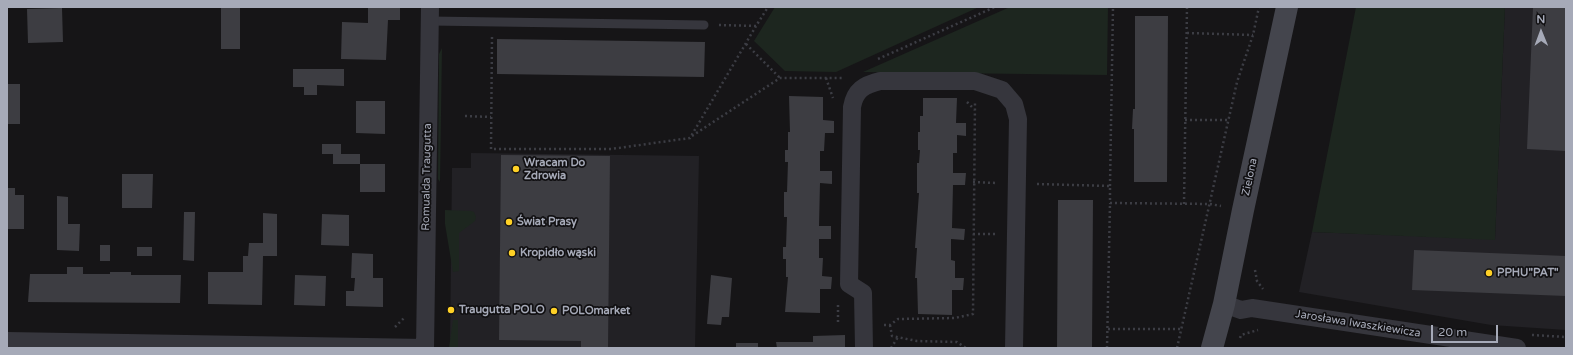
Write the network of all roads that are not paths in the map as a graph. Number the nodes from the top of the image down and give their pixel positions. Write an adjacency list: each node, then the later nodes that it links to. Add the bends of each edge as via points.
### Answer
1 (1287, 7): 4 (street, Zielona)
2 (430, 14): 3 (lane, via 492,22); 7 (street, Romualda Traugutta)
3 (704, 25)
4 (1224, 304): 6 (street, Jarosława Iwaszkiewicza, via 1241,310 1266,310); 10 (street, Zielona)
5 (7, 341): 7 (street)
6 (1487, 346): 11 (street, Jarosława Iwaszkiewicza)
7 (425, 348)
8 (864, 348): 9 (street, via 863,293 849,284 854,96 866,84 880,81 975,81 1002,90 1014,104 1018,119)
9 (1014, 348)
10 (1212, 348)
11 (1517, 348)

